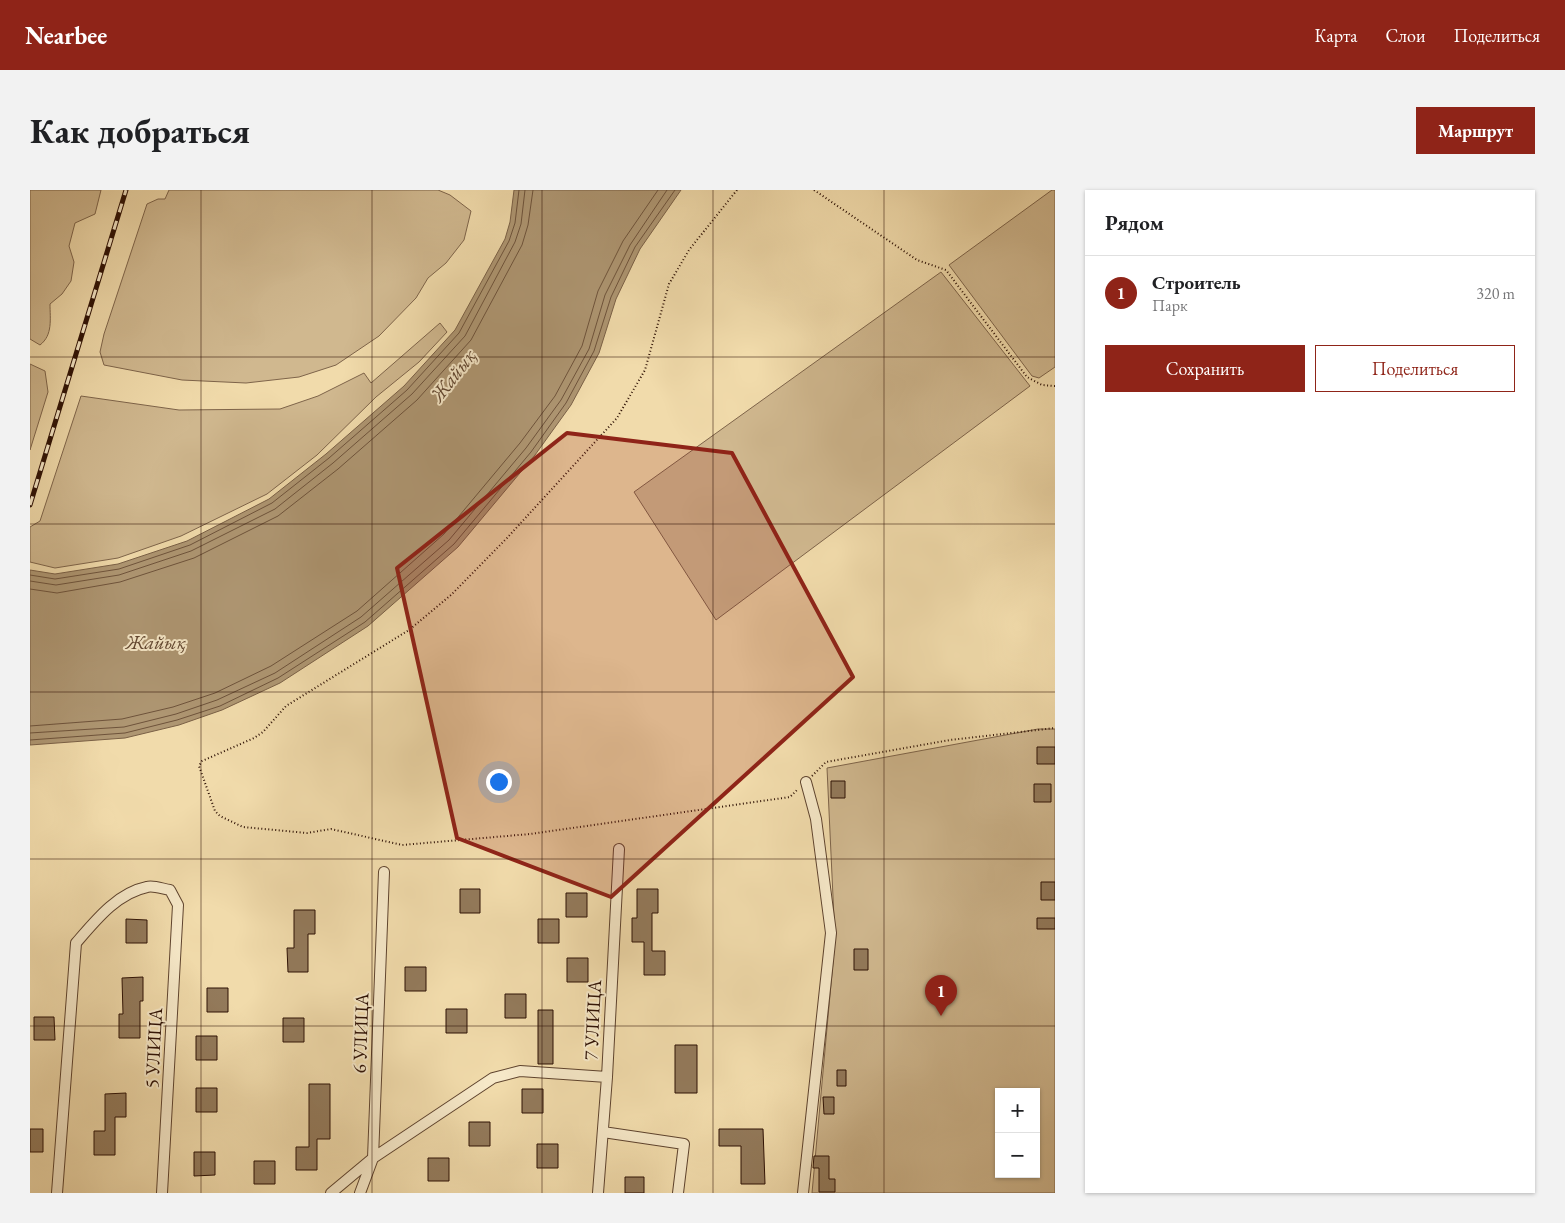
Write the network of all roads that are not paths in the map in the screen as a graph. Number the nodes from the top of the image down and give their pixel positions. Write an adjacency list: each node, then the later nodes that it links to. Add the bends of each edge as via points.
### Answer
1 (806, 782): 13 (street, via 816,819 831,932)
2 (619, 849): 4 (street, 7 УЛИЦА)
3 (384, 872): 6 (street, 6 УЛИЦА)
4 (607, 1077): 5 (street, 7 УЛИЦА); 6 (street, via 520,1071 493,1078)
5 (603, 1132): 11 (street, 7 УЛИЦА); 12 (street, via 684,1144)
6 (373, 1158): 9 (street); 10 (street, 6 УЛИЦА)
7 (57, 1193): 8 (street, 5 УЛИЦА, via 76,943 98,917 126,895 148,886 170,890 178,905)
8 (162, 1193)
9 (331, 1193)
10 (360, 1193)
11 (598, 1193)
12 (678, 1193)
13 (803, 1193)

